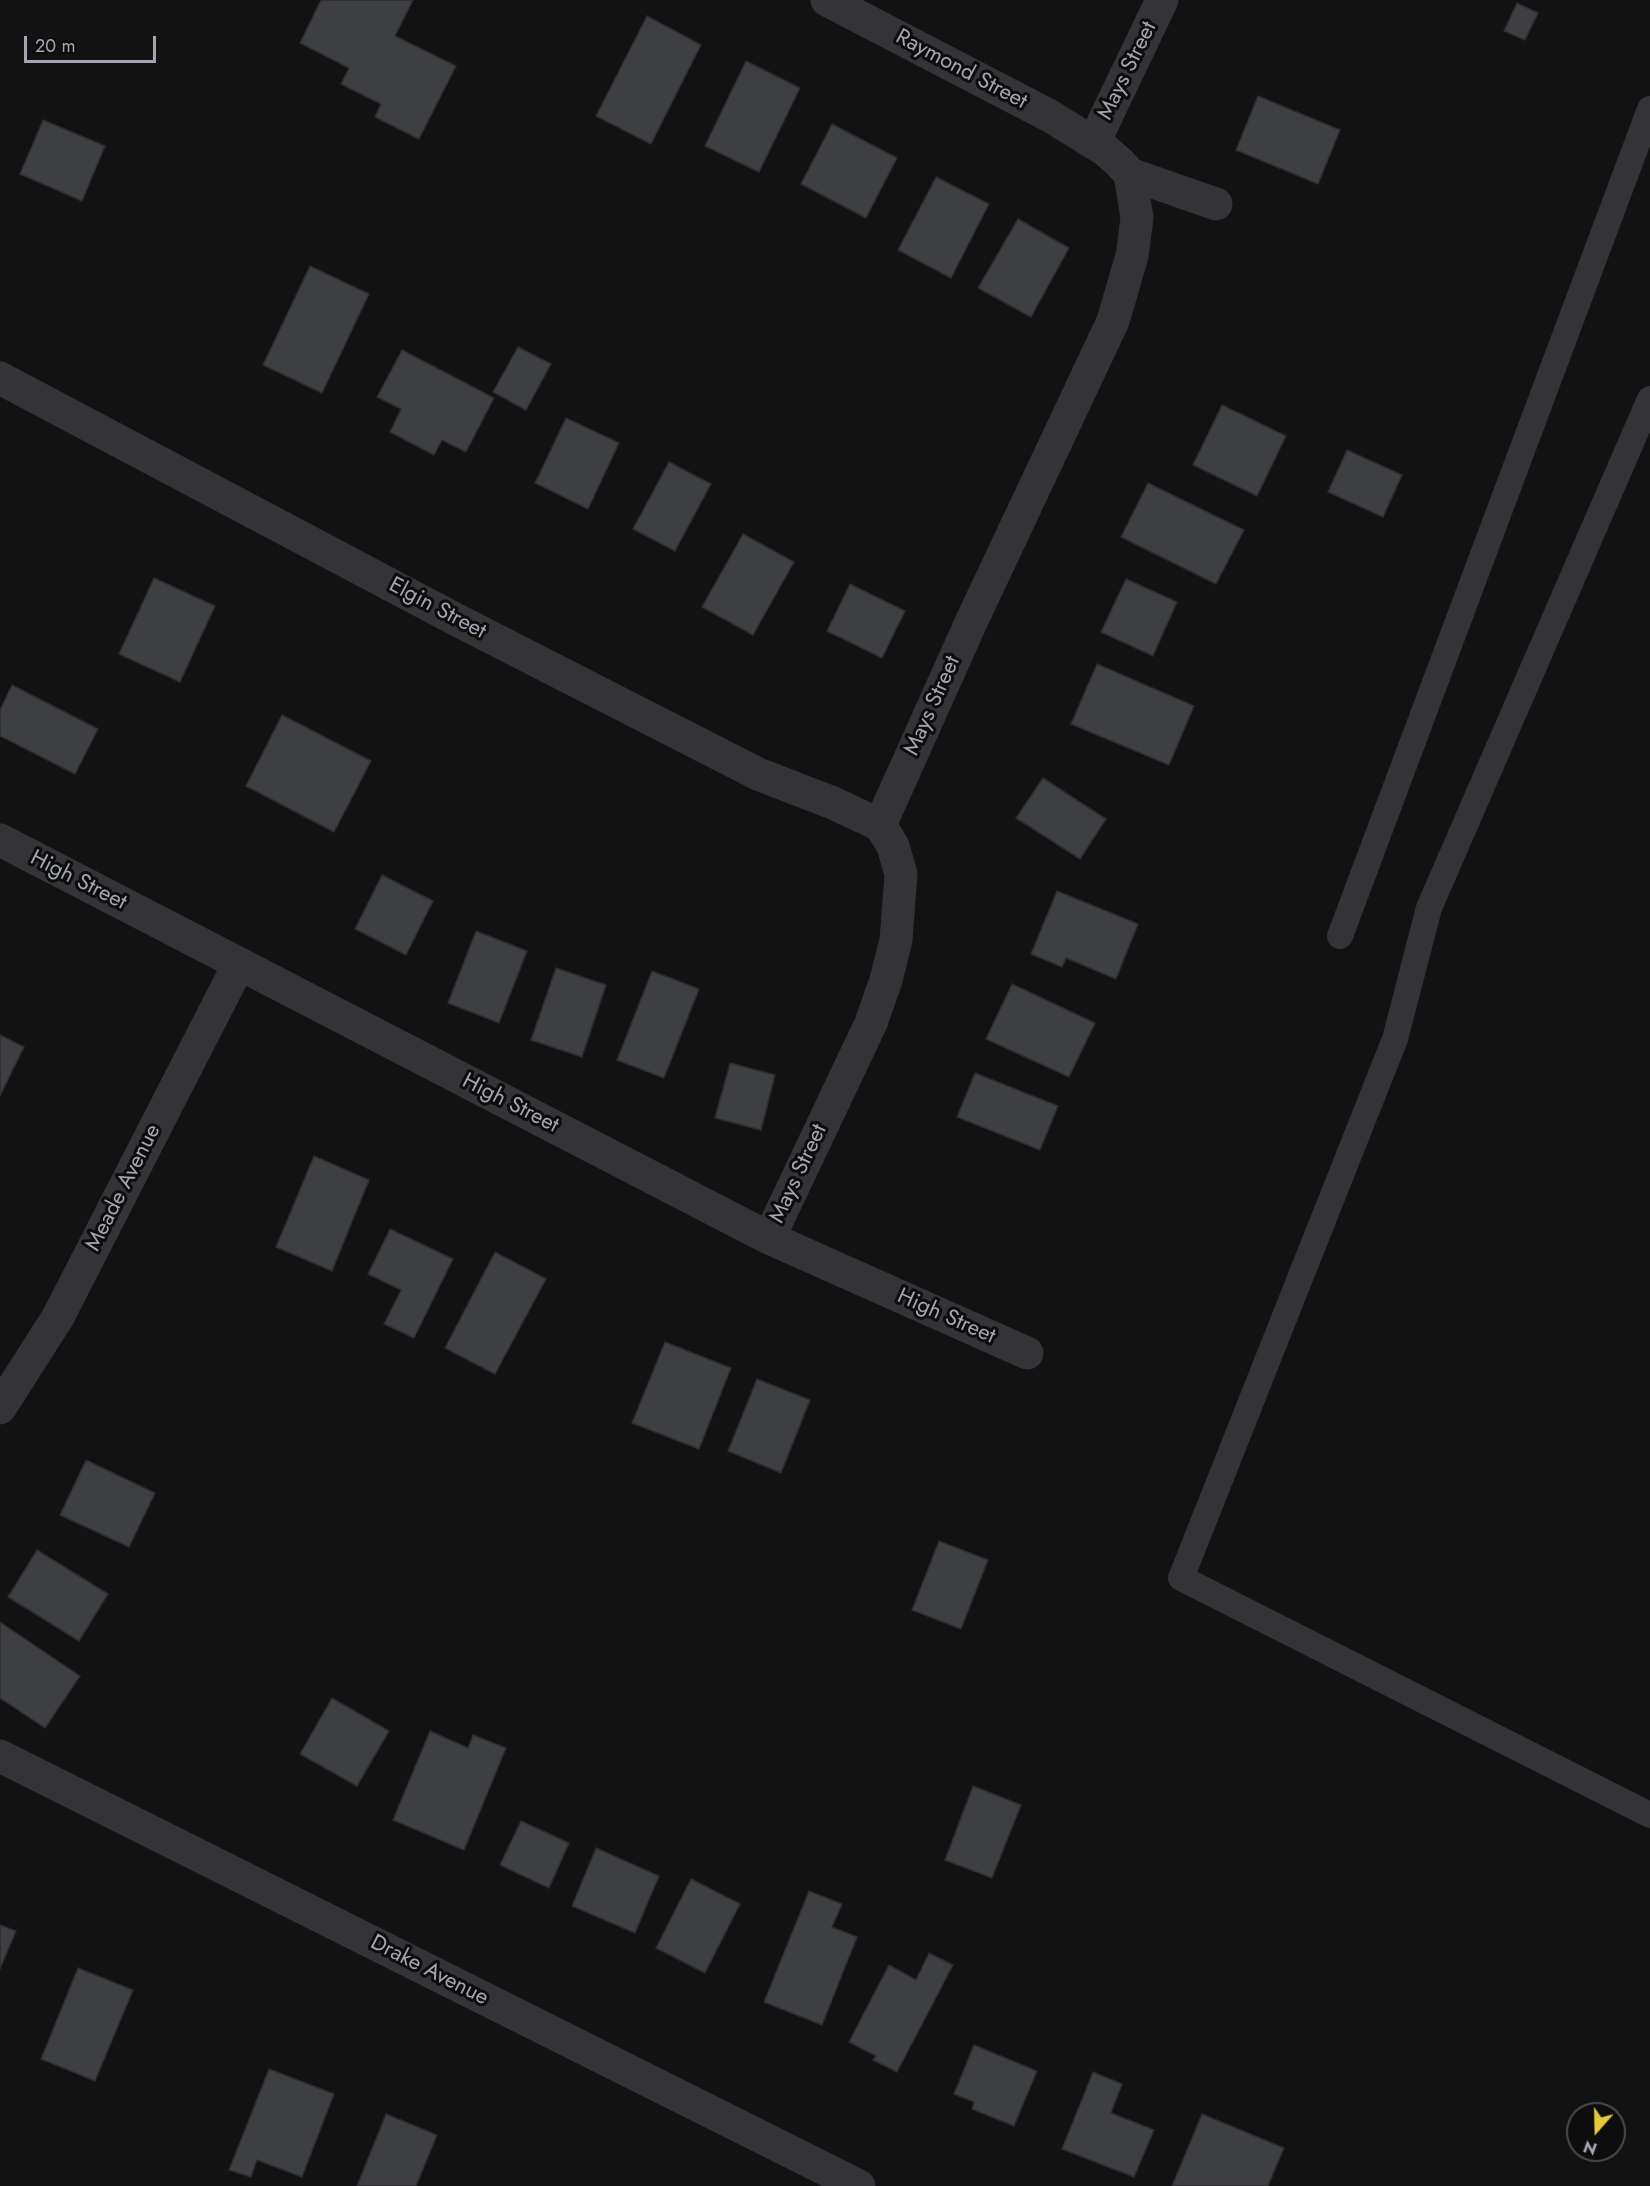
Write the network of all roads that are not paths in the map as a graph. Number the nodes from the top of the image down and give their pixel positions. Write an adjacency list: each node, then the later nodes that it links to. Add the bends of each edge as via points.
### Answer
1 (827, 0): 4 (street, Raymond Street)
2 (1162, 0): 4 (street, Mays Street)
3 (1650, 109): 11 (lane)
4 (1094, 142): 5 (street, Raymond Street)
5 (1130, 174): 6 (street); 9 (street, Mays Street, via 1137,219 1132,256 1113,321)
6 (1216, 204)
7 (0, 378): 9 (street, Elgin Street, via 445,614 737,763)
8 (1650, 399): 17 (lane, via 1430,908 1395,1039 1181,1578)
9 (880, 825): 13 (street, Mays Street, via 893,846 900,874 896,940 886,980 871,1023)
10 (0, 840): 12 (street, High Street)
11 (1340, 936)
12 (239, 964): 13 (street, High Street); 15 (street, Meade Avenue, via 58,1317)
13 (769, 1238): 14 (street, High Street)
14 (1027, 1353)
15 (0, 1408)
16 (0, 1756): 18 (street, Drake Avenue)
17 (1650, 1815)
18 (859, 2186)

